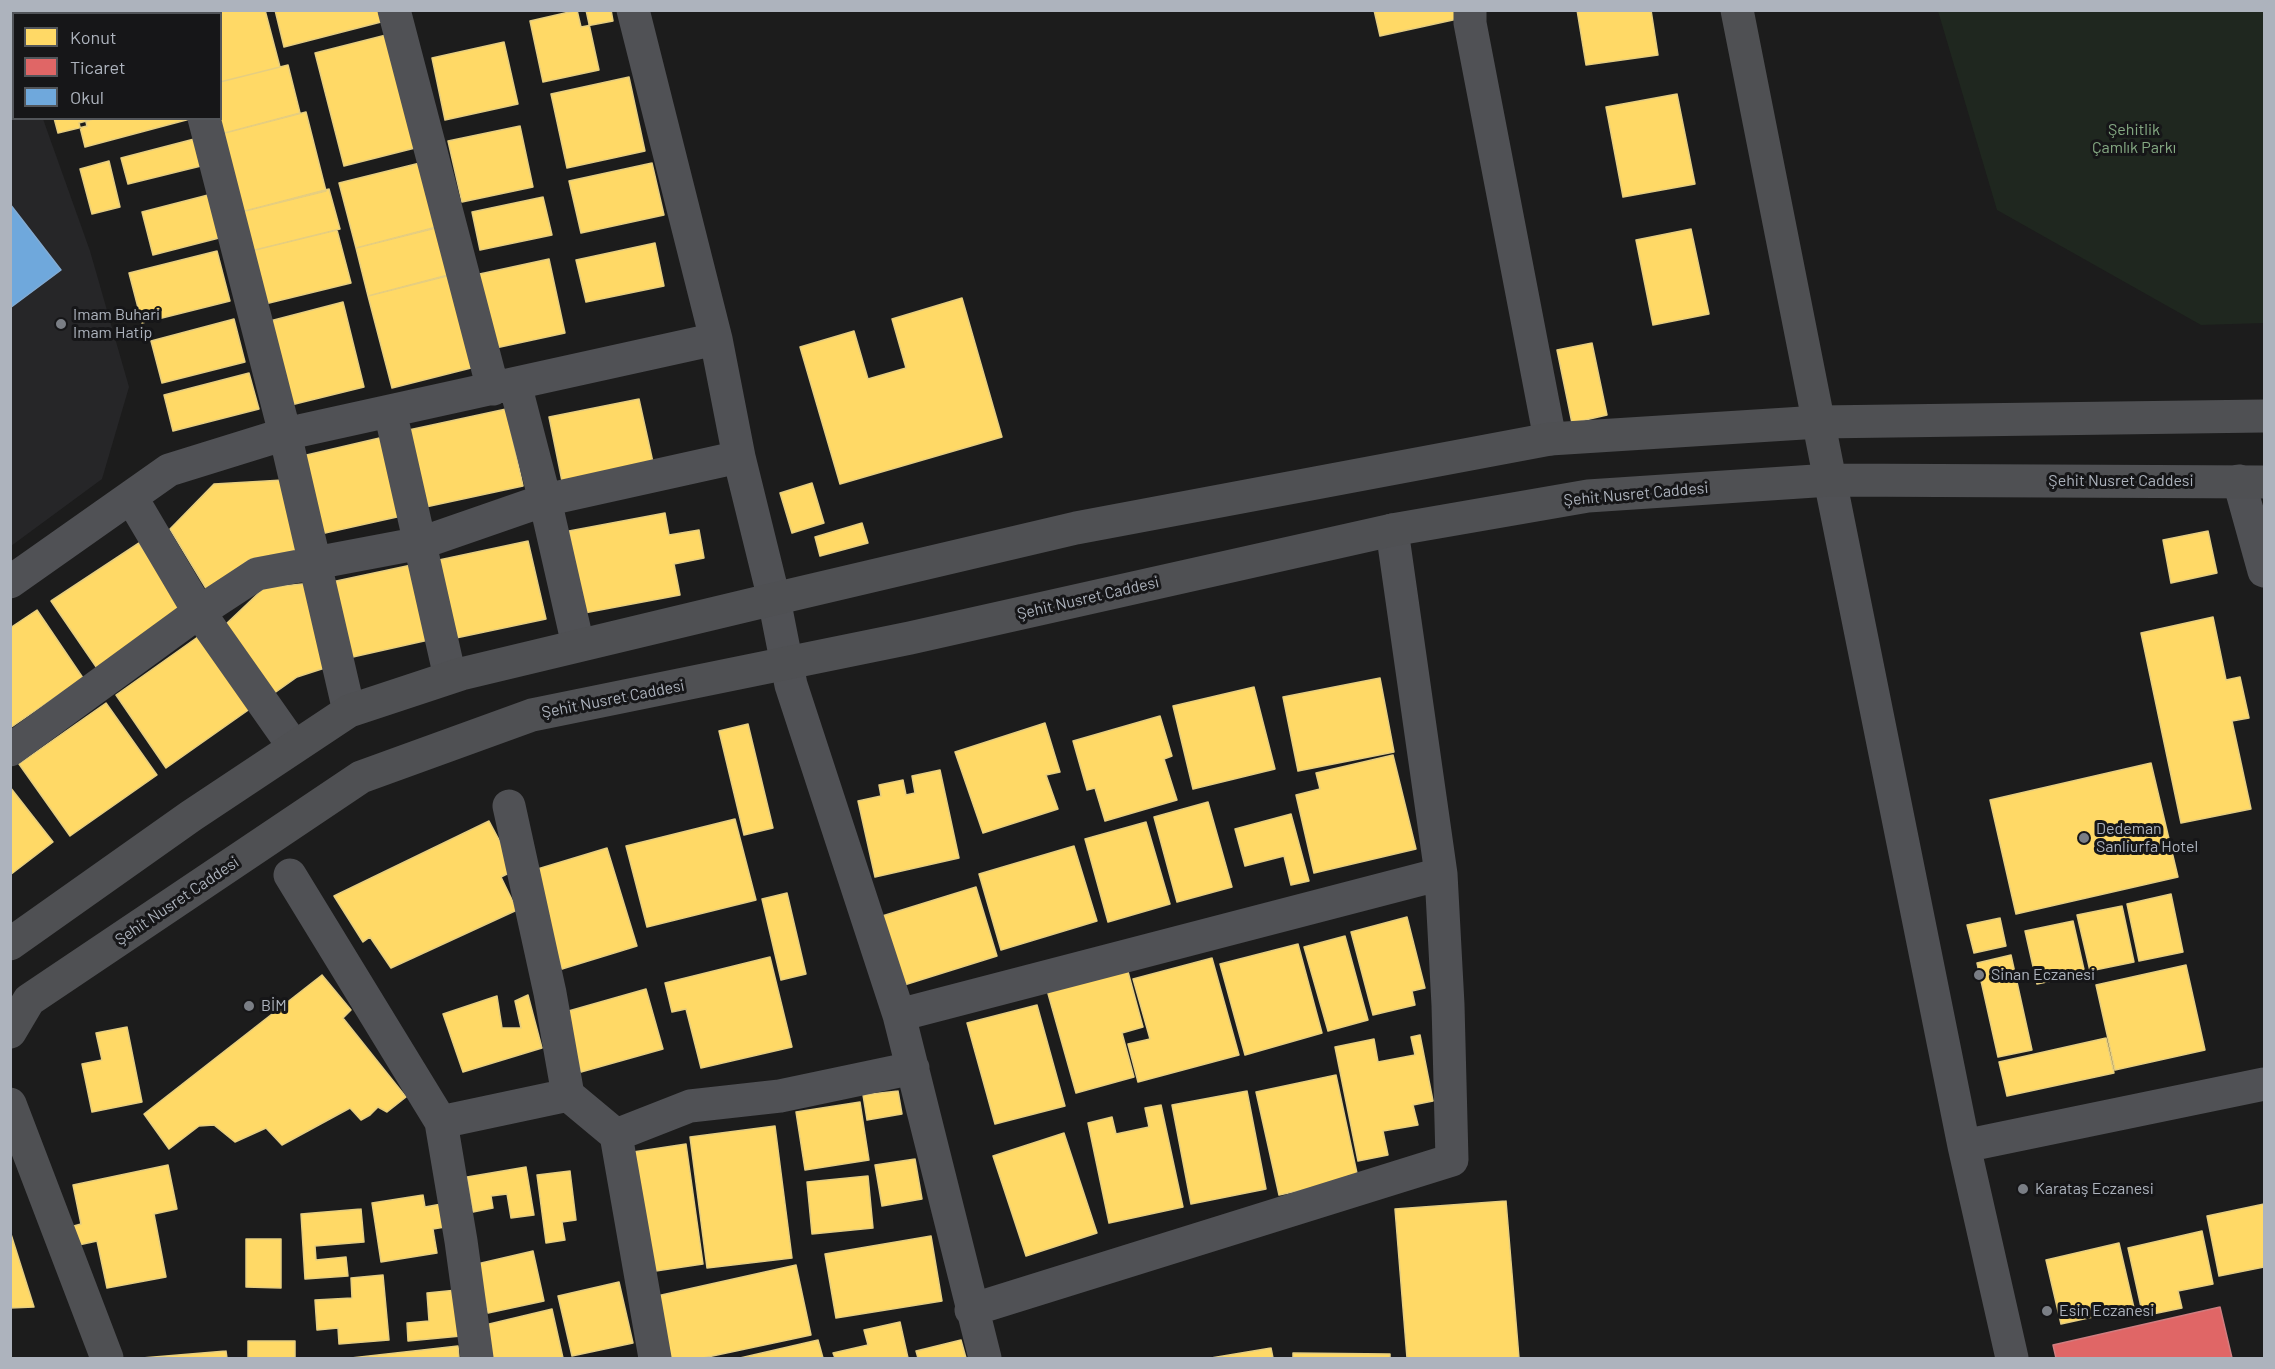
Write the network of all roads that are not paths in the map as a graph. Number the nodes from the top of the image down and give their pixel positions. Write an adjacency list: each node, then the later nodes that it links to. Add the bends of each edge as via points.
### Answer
1 (394, 10): 7 (street)
2 (633, 10): 6 (street)
3 (1470, 10): 12 (street)
4 (1737, 10): 10 (main road)
5 (205, 120): 11 (street)
6 (716, 339): 7 (street); 13 (street)
7 (504, 386): 8 (street); 17 (street)
8 (390, 411): 11 (street); 19 (street)
9 (2265, 416): 10 (main road)
10 (1819, 422): 12 (main road); 14 (main road)
11 (285, 434): 16 (street, via 169,470); 20 (street)
12 (1550, 439): 23 (main road, via 1076,528)
13 (739, 457): 17 (street); 23 (street)
14 (1830, 480): 15 (main road, Şehit Nusret Caddesi); 18 (main road, Şehit Nusret Caddesi, via 1588,496); 43 (street)
15 (2252, 481): 21 (street)
16 (130, 497): 22 (street); 24 (street)
17 (545, 500): 19 (street); 25 (street)
18 (1392, 530): 26 (main road, Şehit Nusret Caddesi); 32 (street)
19 (421, 543): 20 (street); 27 (street)
20 (317, 563): 24 (street, via 257,574); 28 (street)
21 (2265, 571)
22 (10, 582)
23 (774, 599): 25 (main road); 26 (street)
24 (199, 612): 29 (street); 30 (street)
25 (578, 645): 27 (main road)
26 (787, 664): 35 (street); 36 (main road, Şehit Nusret Caddesi, via 532,715 361,777 29,1000)
27 (450, 677): 28 (main road)
28 (349, 711): 29 (main road)
29 (294, 747): 34 (main road)
30 (10, 750)
31 (509, 806): 39 (street)
32 (1441, 874): 35 (street); 44 (street, via 1452,1160)
33 (290, 875): 41 (street)
34 (10, 944)
35 (899, 1015): 37 (street)
36 (10, 1032)
37 (913, 1068): 42 (street, via 780,1096 690,1106); 44 (street)
38 (2265, 1084): 43 (street)
39 (568, 1095): 41 (street); 42 (street)
40 (10, 1104): 45 (main road)
41 (441, 1122): 46 (street)
42 (616, 1135): 47 (street)
43 (1964, 1146): 49 (street)
44 (971, 1310): 48 (street)
45 (107, 1359)
46 (477, 1359)
47 (655, 1359)
48 (984, 1359)
49 (2012, 1359)

